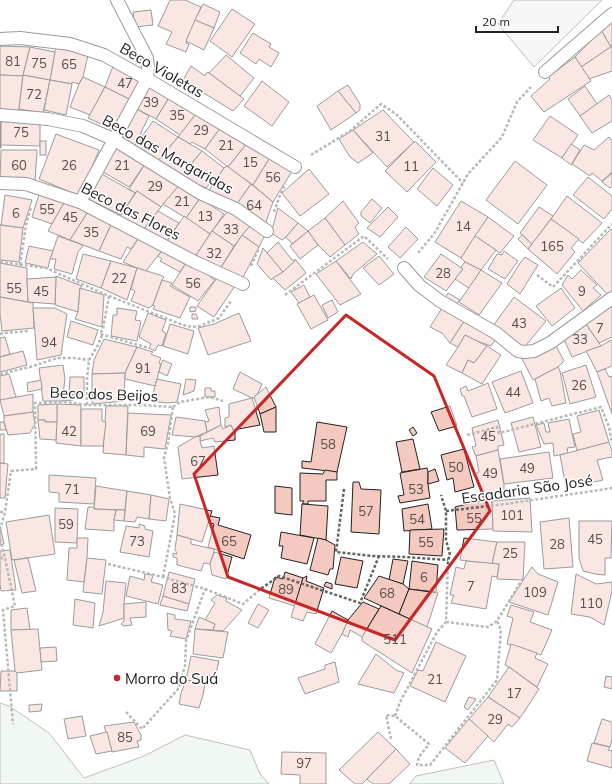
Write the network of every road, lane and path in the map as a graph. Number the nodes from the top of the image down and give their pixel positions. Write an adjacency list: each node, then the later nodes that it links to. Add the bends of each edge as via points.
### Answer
1 (117, 0): 5 (lane, via 147,58)
2 (612, 14): 4 (lane)
3 (0, 39): 5 (lane, Beco Violetas, via 20,38 70,44 104,55)
4 (545, 72): 11 (path, via 517,102 502,137 468,174)
5 (147, 78): 8 (lane); 9 (lane, Beco Violetas)
6 (380, 104): 11 (path, via 396,114)
7 (0, 115): 8 (lane, Beco das Margaridas, via 48,119 83,126)
8 (113, 139): 13 (lane); 15 (lane, Beco das Margaridas, via 200,193 236,209)
9 (295, 167)
10 (0, 183): 12 (lane, Beco das Flores, via 26,184)
11 (463, 183): 18 (path, via 434,234)
12 (37, 188): 13 (lane, Beco das Flores); 17 (path, via 26,225)
13 (80, 202): 20 (lane, Beco das Flores)
14 (612, 224): 19 (path, via 553,287)
15 (267, 231)
16 (0, 262): 17 (path)
17 (20, 265): 22 (path, via 46,268)
18 (404, 268): 21 (path, via 390,261 364,236); 23 (lane, via 419,285 440,301 496,333 518,351 534,351 550,343)
19 (537, 275)
20 (243, 284)
21 (285, 295)
22 (109, 296): 24 (path); 27 (path)
23 (612, 298)
24 (183, 325)
25 (29, 331): 26 (path)
26 (0, 334)
27 (101, 335): 28 (path); 29 (path)
28 (148, 348)
29 (89, 360): 30 (path, Beco dos Beijos, via 57,358); 32 (path)
30 (0, 374)
31 (223, 401): 33 (path, via 209,397 180,402)
32 (87, 405): 33 (path, Beco dos Beijos); 41 (path, Beco dos Beijos, via 67,402 35,403 36,469 11,471)
33 (173, 407): 49 (path, via 164,458 175,514)
34 (467, 435): 35 (path, via 497,427 499,433 601,407)
35 (612, 443)
36 (612, 488): 39 (path, Escadaria São José)
37 (344, 489): 44 (path, via 336,552)
38 (442, 495): 39 (path)
39 (446, 511): 47 (path, via 446,540 450,555)
40 (0, 512): 41 (path)
41 (5, 512): 42 (path)
42 (0, 530)
43 (0, 539): 46 (path)
44 (379, 556): 47 (path); 51 (path, via 360,603 278,576 243,604)
45 (0, 558): 46 (path)
46 (5, 558): 56 (path, via 15,606 3,610)
47 (448, 560): 53 (path)
48 (108, 564): 49 (path)
49 (162, 577): 51 (path)
50 (523, 578): 52 (path)
51 (204, 589): 54 (path, via 186,641 185,666 178,689 142,729)
52 (498, 621): 53 (path, via 488,627); 55 (path, via 501,630 498,680 430,765 417,764 429,744)
53 (446, 622): 55 (path, via 436,632)
54 (126, 712)
55 (395, 716): 57 (path, via 386,715)
56 (13, 724)
57 (391, 739)

